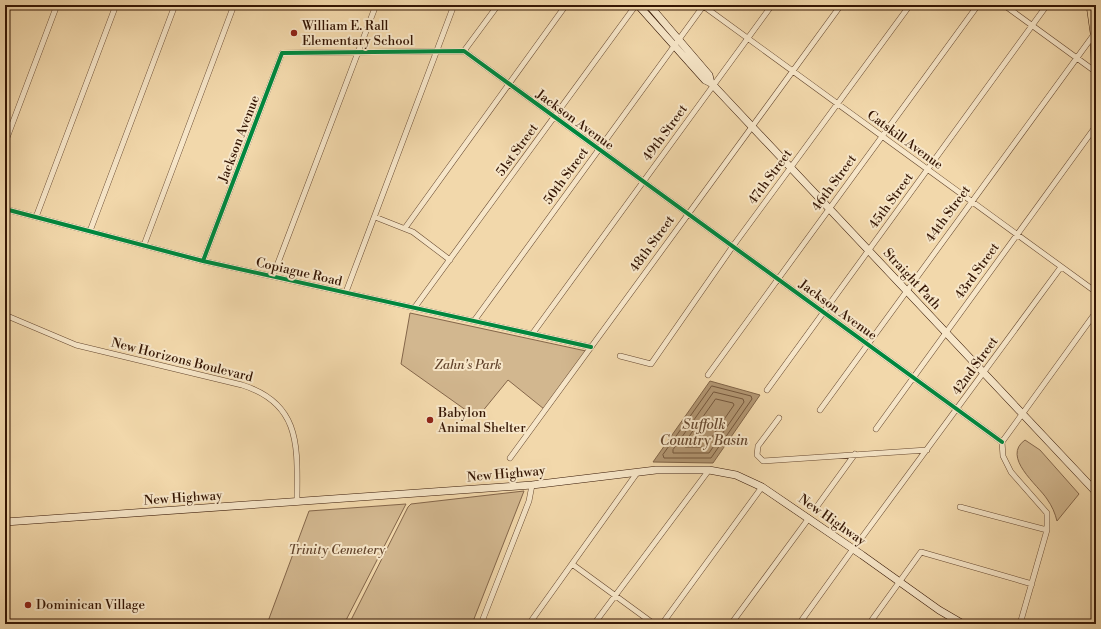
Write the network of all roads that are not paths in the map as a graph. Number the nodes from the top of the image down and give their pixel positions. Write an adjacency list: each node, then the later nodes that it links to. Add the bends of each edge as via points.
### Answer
1 (57, 5): 37 (street)
2 (116, 5): 46 (street)
3 (175, 5): 49 (street)
4 (234, 5): 51 (street)
5 (376, 5): 25 (street)
6 (454, 5): 23 (street)
7 (498, 5): 24 (street)
8 (566, 5): 30 (street)
9 (637, 5): 22 (main road, Straight Path); 33 (street, 51st Street)
10 (649, 5): 22 (main road, Straight Path)
11 (703, 5): 21 (street, Catskill Avenue); 22 (street, 50th Street)
12 (772, 5): 21 (street, 49th Street)
13 (841, 5): 28 (street, 48th Street)
14 (910, 5): 32 (street, 47th Street)
15 (978, 5): 36 (street, 46th Street)
16 (1004, 5): 19 (street)
17 (1047, 5): 19 (street, 45th Street)
18 (1091, 5): 20 (highway)
19 (1032, 26): 26 (street); 40 (street, 45th Street)
20 (1095, 33): 26 (street, 44th Street); 27 (highway)
21 (748, 39): 28 (street, Catskill Avenue); 31 (street, 49th Street)
22 (677, 43): 31 (main road, Straight Path, via 709,76); 38 (street, 50th Street)
23 (437, 51): 24 (street, Jackson Avenue); 25 (street, Jackson Avenue); 47 (street)
24 (464, 51): 30 (street, Jackson Avenue)
25 (358, 52): 55 (street, Jackson Avenue, via 282,53); 57 (street)
26 (1076, 58): 29 (street); 42 (street, 44th Street)
27 (1096, 67)
28 (793, 71): 32 (street, Catskill Avenue); 35 (street, 48th Street)
29 (1096, 72)
30 (509, 84): 33 (street, Jackson Avenue); 48 (street)
31 (712, 84): 35 (main road, Straight Path); 41 (street, 49th Street)
32 (837, 104): 36 (street, Catskill Avenue); 39 (street, 47th Street)
33 (554, 117): 38 (street, Jackson Avenue); 54 (street, 51st Street)
34 (1096, 126): 50 (street, 43rd Street)
35 (752, 127): 39 (main road, Straight Path); 45 (street, 48th Street)
36 (882, 136): 40 (street, Catskill Avenue); 44 (street, 46th Street)
37 (5, 143)
38 (599, 149): 41 (street, Jackson Avenue); 66 (street, 50th Street)
39 (791, 167): 44 (main road, Straight Path); 52 (street, 47th Street)
40 (928, 169): 42 (street, Catskill Avenue); 53 (street, 45th Street)
41 (643, 181): 45 (street, Jackson Avenue); 67 (street, 49th Street)
42 (971, 201): 50 (street, Catskill Avenue); 59 (street, 44th Street)
43 (5, 209): 46 (street, Copiague Road)
44 (829, 209): 53 (main road, Straight Path); 58 (street, 46th Street)
45 (688, 214): 52 (street, Jackson Avenue); 70 (street, 48th Street)
46 (36, 217): 49 (street, Copiague Road)
47 (374, 217): 48 (street); 60 (street)
48 (405, 228): 54 (street)
49 (90, 231): 51 (street, Copiague Road)
50 (1017, 235): 56 (street, Catskill Avenue); 68 (street, 43rd Street)
51 (144, 245): 55 (street, Copiague Road)
52 (733, 246): 58 (street, Jackson Avenue); 71 (street, 47th Street, via 651,364)
53 (869, 250): 59 (main road, Straight Path); 63 (street, 45th Street)
54 (450, 260): 62 (street, 51st Street)
55 (204, 261): 57 (street, Copiague Road)
56 (1061, 267): 61 (street, Catskill Avenue); 72 (street, 42nd Street)
57 (273, 276): 60 (street, Copiague Road)
58 (778, 279): 63 (street, Jackson Avenue); 73 (street, 46th Street)
59 (906, 290): 68 (main road, Straight Path); 69 (street, 44th Street)
60 (346, 292): 62 (street, Copiague Road)
61 (1096, 292)
62 (415, 307): 66 (street, Copiague Road)
63 (824, 312): 69 (street, Jackson Avenue); 75 (street, 45th Street)
64 (1096, 312): 78 (street)
65 (5, 314): 90 (street, New Horizons Boulevard, via 76,345 257,390 271,398 281,408 294,431 297,451)
66 (474, 321): 67 (street, Copiague Road)
67 (533, 333): 70 (street, Copiague Road)
68 (946, 333): 72 (main road, Straight Path); 74 (street, 43rd Street)
69 (868, 344): 74 (street, Jackson Avenue); 77 (street, 44th Street)
70 (591, 347): 84 (street, 48th Street)
71 (620, 356)
72 (983, 372): 76 (street, 42nd Street); 78 (main road, Straight Path)
73 (708, 375)
74 (914, 377): 76 (street, Jackson Avenue); 80 (street, 43rd Street)
75 (767, 390)
76 (957, 408): 81 (street, Jackson Avenue); 82 (street, 42nd Street)
77 (820, 410)
78 (1022, 414): 81 (street); 89 (main road, Straight Path)
79 (779, 418): 83 (street, via 758,446 757,455 763,461)
80 (876, 429)
81 (1002, 442): 95 (street, via 1003,456 1011,472 1047,513)
82 (926, 450): 83 (street); 96 (street, 42nd Street)
83 (855, 454): 91 (street)
84 (510, 458)
85 (709, 470): 86 (main road, New Highway, via 656,470); 88 (main road, New Highway, via 736,475); 101 (street)
86 (637, 473): 87 (main road, New Highway); 98 (street)
87 (532, 485): 90 (main road, New Highway); 102 (street, via 529,501)
88 (762, 487): 93 (main road, New Highway); 106 (street)
89 (1096, 492)
90 (297, 502): 94 (main road, New Highway)
91 (818, 505)
92 (960, 507): 95 (street)
93 (809, 518): 97 (main road, New Highway); 107 (street)
94 (5, 522)
95 (1047, 530): 100 (street)
96 (863, 536)
97 (853, 549): 99 (main road, New Highway); 108 (street)
98 (572, 564): 101 (street); 103 (street)
99 (900, 582): 100 (street, via 921,552); 109 (street); 110 (main road, New Highway)
100 (1032, 584): 111 (street)
101 (615, 595): 104 (street); 105 (street)
102 (481, 624)
103 (529, 624)
104 (594, 624)
105 (654, 624)
106 (662, 624)
107 (731, 624)
108 (799, 624)
109 (869, 624)
110 (963, 624)
111 (1020, 624)

